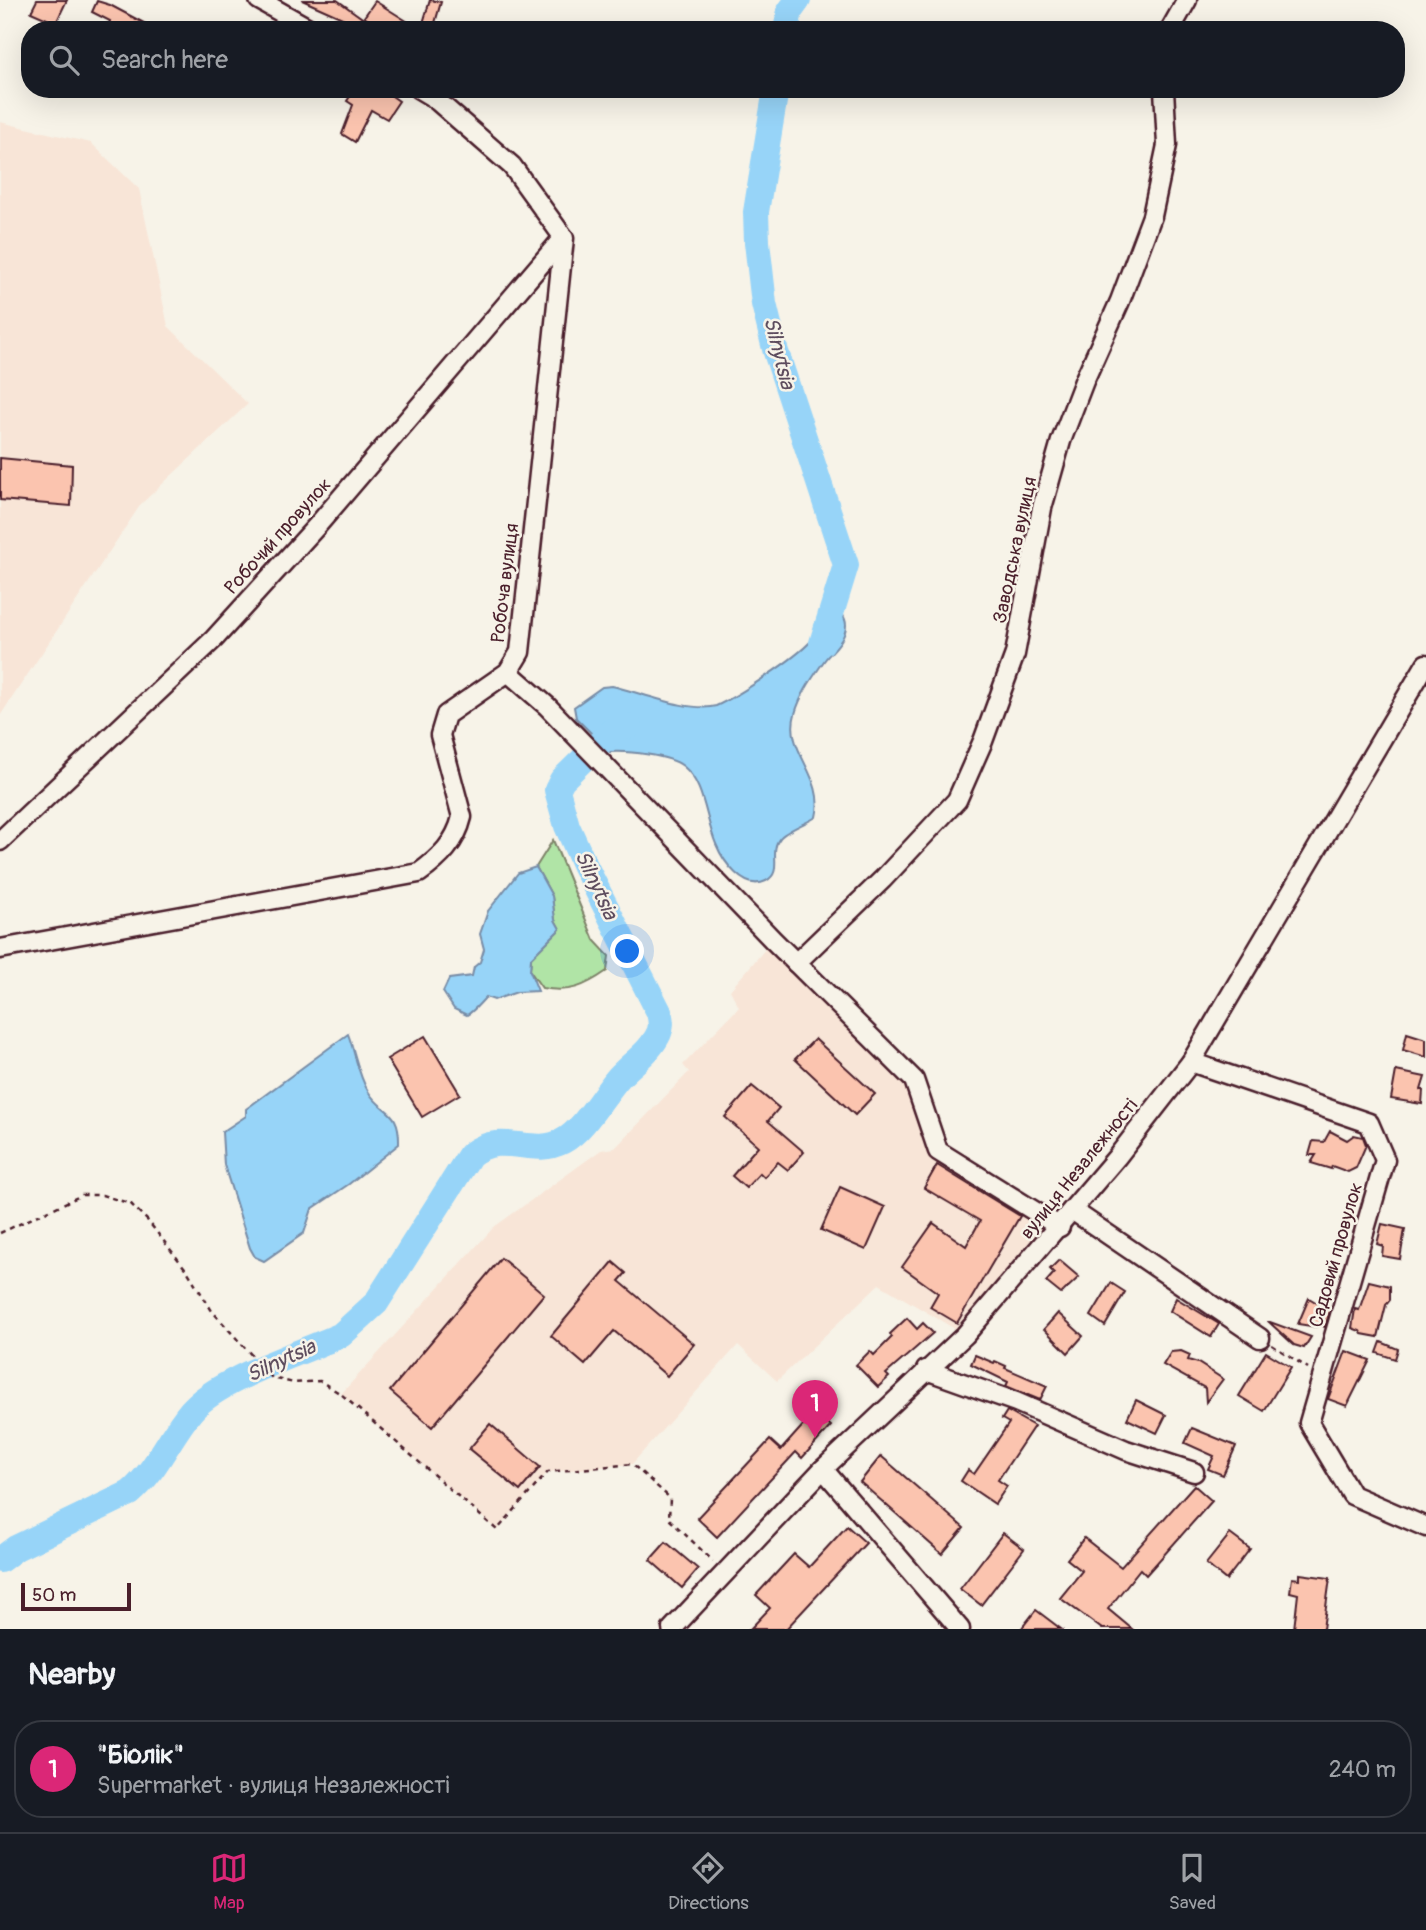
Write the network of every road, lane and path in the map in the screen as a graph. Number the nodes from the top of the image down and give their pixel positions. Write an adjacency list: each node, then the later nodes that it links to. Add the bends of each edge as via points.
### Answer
1 (259, 0): 3 (street)
2 (1187, 0): 4 (street)
3 (296, 21)
4 (1175, 21)
5 (435, 98): 7 (street, via 512,166)
6 (1164, 98): 12 (street, Заводська вулиця, via 1167,145 1152,216 1061,441 1042,508 1014,654 983,741 957,800)
7 (564, 238): 9 (street, Робоча вулиця, via 520,652); 10 (street, Робочий провулок, via 214,639)
8 (1426, 664): 13 (street, вулиця Незалежності)
9 (508, 672): 11 (street, Робоча вулиця, via 446,715 440,735 463,817 440,857 419,873); 12 (street, via 547,706)
10 (0, 841)
11 (0, 949)
12 (796, 963): 15 (street, via 914,1080 938,1151)
13 (1191, 1062): 14 (street, вулиця Незалежності); 19 (street, Садовий провулок, via 1369,1123 1375,1135 1385,1160)
14 (1072, 1210): 15 (street, вулиця Незалежності); 17 (street)
15 (1060, 1227): 18 (street, вулиця Незалежності, via 965,1335)
16 (0, 1233): 23 (path, via 82,1195 102,1195 131,1204 188,1272 212,1311 272,1378 294,1383 320,1381 341,1394 497,1530 548,1472 632,1464 670,1498 669,1519)
17 (1260, 1338): 19 (path)
18 (926, 1370): 20 (street, вулиця Незалежності); 21 (street, via 1016,1402 1126,1450)
19 (1323, 1377): 22 (street, Садовий провулок, via 1309,1423 1352,1496)
20 (823, 1469): 23 (street, вулиця Незалежності); 25 (street)
21 (1194, 1472)
22 (1426, 1527)
23 (726, 1573): 24 (street, вулиця Незалежності)
24 (673, 1629)
25 (960, 1629)

